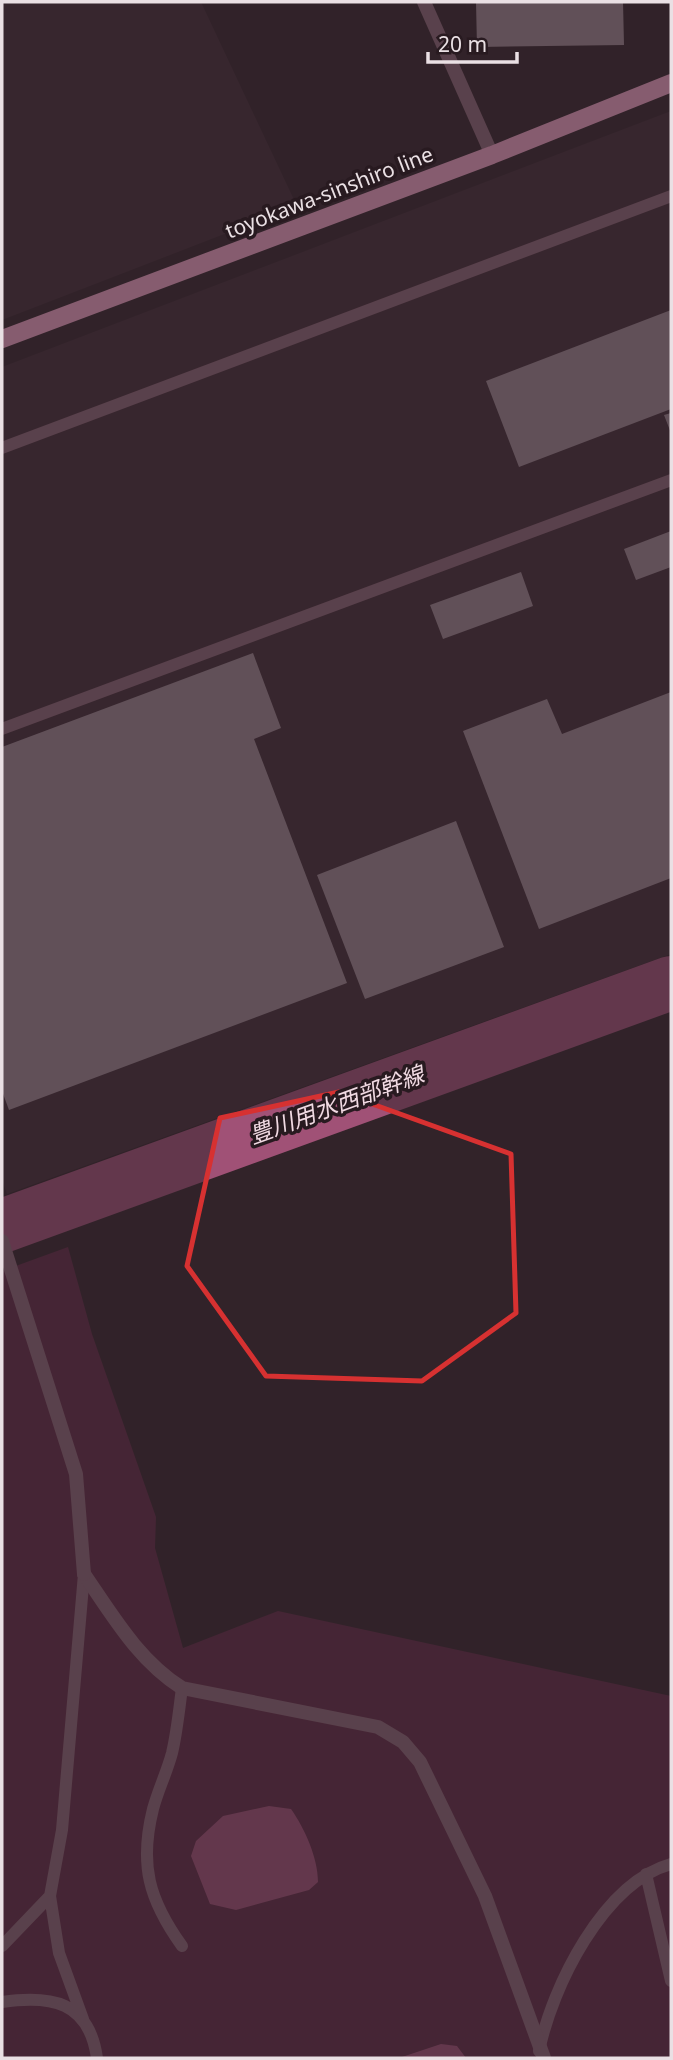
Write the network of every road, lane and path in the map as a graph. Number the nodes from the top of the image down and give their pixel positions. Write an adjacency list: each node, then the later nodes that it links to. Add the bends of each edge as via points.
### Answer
1 (424, 2): 3 (street)
2 (671, 83): 3 (main road, toyokawa-sinshiro line)
3 (492, 155): 5 (main road, toyokawa-sinshiro line)
4 (671, 195): 6 (lane)
5 (2, 339)
6 (2, 448)
7 (671, 480): 8 (lane)
8 (2, 729)
9 (2, 1242): 10 (street, via 76,1474)
10 (84, 1574): 11 (street, via 133,1644 159,1674); 14 (lane, via 62,1830)
11 (182, 1689): 15 (lane, via 172,1754 153,1808 147,1858 148,1883 157,1908); 20 (street, via 378,1727 402,1742 420,1762 485,1896)
12 (671, 1864): 13 (lane)
13 (646, 1874): 17 (lane); 20 (lane, via 623,1892 580,1948 553,2005)
14 (50, 1896): 16 (lane); 19 (lane, via 59,1953)
15 (182, 1945)
16 (2, 1946)
17 (671, 1981)
18 (2, 2002): 19 (lane, via 35,1997 59,2002)
19 (83, 2019): 21 (lane, via 94,2038)
20 (540, 2054)
21 (97, 2058)

